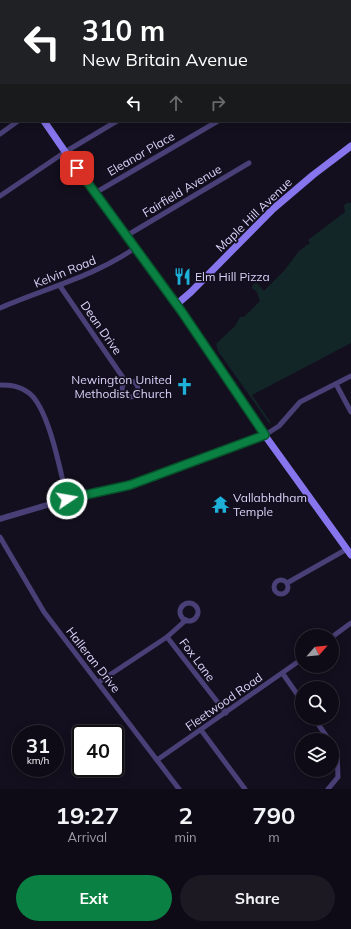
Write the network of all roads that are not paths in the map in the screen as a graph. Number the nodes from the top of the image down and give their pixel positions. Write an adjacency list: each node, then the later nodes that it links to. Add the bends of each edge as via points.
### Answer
1 (17, 122): 5 (street)
2 (45, 122): 7 (main road)
3 (115, 122): 7 (street)
4 (216, 122): 9 (street, Eleanor Place)
5 (0, 134)
6 (351, 146): 14 (main road, Maple Hill Avenue, via 282,201)
7 (65, 152): 9 (main road); 10 (street)
8 (249, 164): 11 (street, Fairfield Avenue)
9 (95, 193): 11 (main road)
10 (0, 196)
11 (126, 236): 12 (main road)
12 (135, 248): 13 (street, Kelvin Road, via 110,264); 14 (main road)
13 (60, 286): 15 (street, Kelvin Road); 17 (street, Dean Drive)
14 (176, 304): 21 (main road)
15 (0, 308)
16 (351, 376): 18 (street)
17 (126, 382)
18 (336, 384): 20 (street); 21 (street, via 300,402 279,426)
19 (0, 386): 22 (street, via 20,387 30,393 38,404 50,432)
20 (351, 412)
21 (265, 435): 22 (street, via 130,485); 25 (main road)
22 (67, 499): 23 (street)
23 (0, 519)
24 (0, 537): 33 (street, Halleran Drive, via 44,612)
25 (349, 552): 26 (street)
26 (287, 583)
27 (186, 620): 30 (street)
28 (351, 623): 29 (street)
29 (339, 632)
30 (168, 637): 33 (street); 35 (street, Fox Lane)
31 (295, 665): 32 (street, Fleetwood Road)
32 (283, 674): 34 (street); 35 (street, Fleetwood Road)
33 (98, 682): 37 (street, Halleran Drive)
34 (295, 691)
35 (226, 713): 36 (street, Fleetwood Road)
36 (201, 730): 37 (street, Fleetwood Road); 40 (street)
37 (158, 760): 39 (street, Halleran Drive)
38 (338, 777): 41 (street)
39 (179, 789)
40 (246, 789)
41 (328, 789)

